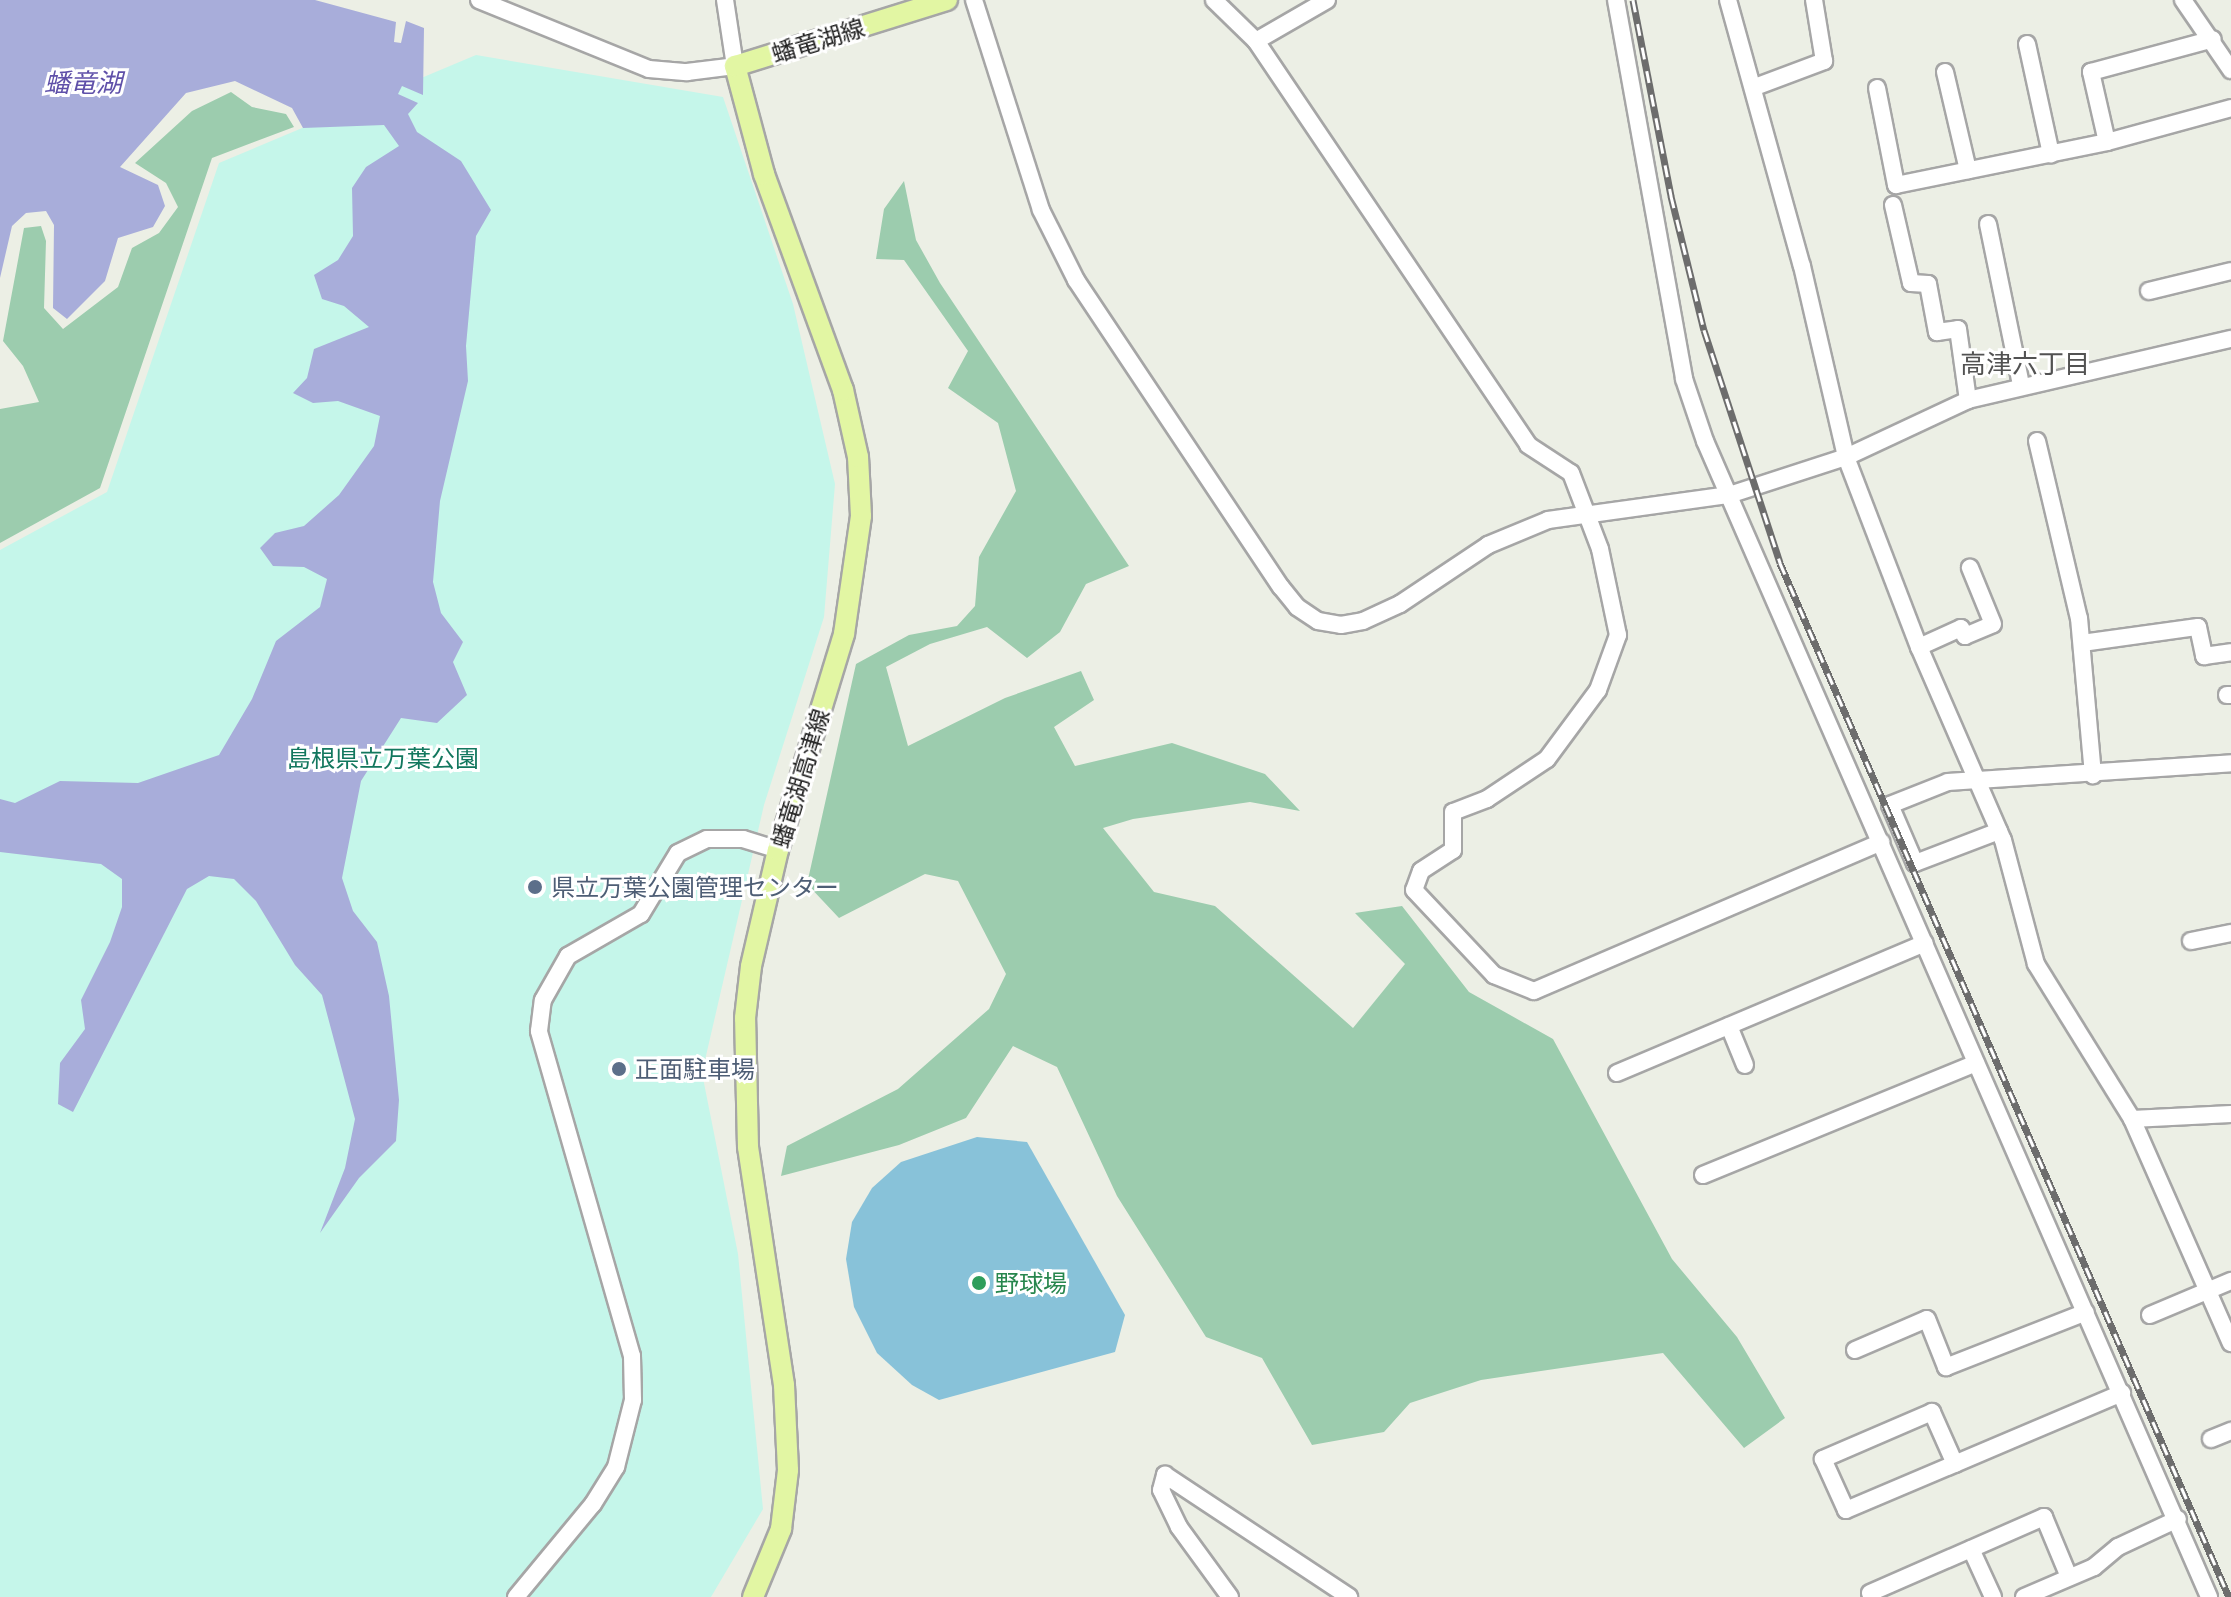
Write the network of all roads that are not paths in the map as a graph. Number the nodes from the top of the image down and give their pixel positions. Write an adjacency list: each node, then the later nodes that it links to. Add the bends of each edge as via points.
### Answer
1 (479, 0): 14 (street, via 649,69 687,72)
2 (725, 0): 14 (street)
3 (947, 0): 14 (main road, 蟠竜湖線)
4 (974, 0): 33 (street, via 1056,245 1297,607 1318,621 1363,621 1400,604 1488,545 1548,520)
5 (1214, 0): 12 (street)
6 (1327, 0): 12 (street)
7 (1616, 0): 32 (street, via 1684,379)
8 (1728, 0): 17 (street)
9 (1814, 0): 17 (street, via 1824,61)
10 (2183, 0): 11 (street)
11 (2213, 39): 15 (street); 20 (street, via 2091,72)
12 (1256, 41): 33 (street, via 1528,445 1571,473)
13 (2027, 44): 21 (street)
14 (735, 66): 43 (main road, 蟠竜湖高津線, via 764,174 843,390 860,501 844,634)
15 (2231, 70)
16 (1945, 72): 22 (street)
17 (1755, 87): 31 (street)
18 (1877, 88): 22 (street, via 1896,185)
19 (2231, 108): 20 (street)
20 (2107, 142): 21 (street)
21 (2051, 154): 22 (street)
22 (1968, 170)
23 (1893, 205): 29 (street, via 1911,283 1928,284 1937,332 1958,329)
24 (1988, 224): 28 (street)
25 (2231, 271): 26 (street)
26 (2149, 291)
27 (2231, 339): 28 (street)
28 (2021, 385): 29 (street)
29 (1968, 400): 31 (street)
30 (2037, 441): 35 (street)
31 (1846, 457): 32 (street); 36 (street)
32 (1729, 495): 33 (street); 42 (street)
33 (1587, 512): 42 (street, via 1618,635 1598,690 1547,759 1487,799 1453,812 1453,850 1421,871 1414,890 1494,975 1534,991)
34 (1970, 568): 36 (street, via 1993,624 1965,636 1961,628)
35 (2082, 643): 37 (street, via 2198,627 2204,656); 39 (street)
36 (1919, 647): 40 (street)
37 (2231, 652)
38 (2231, 763): 39 (street)
39 (2093, 775): 40 (street)
40 (1980, 784): 41 (street); 41 (street, via 1948,782 1890,805 1915,863)
41 (1999, 831): 52 (street, via 2036,964)
42 (1881, 842): 46 (street)
43 (778, 850): 68 (street, via 743,839 707,839 678,853 641,914 568,956 543,1000 539,1031 632,1356 633,1400 616,1467 593,1504); 69 (main road, 蟠竜湖高津線, via 751,966 744,1080 748,1147 784,1385 788,1470 781,1529)
44 (2231, 933): 45 (street)
45 (2191, 941)
46 (1925, 943): 47 (street); 48 (street)
47 (1729, 1026): 49 (street); 50 (street)
48 (1976, 1063): 53 (street); 56 (street)
49 (1745, 1065)
50 (1617, 1073)
51 (2231, 1114): 52 (street)
52 (2132, 1119): 55 (street)
53 (1703, 1175)
54 (2231, 1281): 55 (street)
55 (2207, 1291): 57 (street); 58 (street)
56 (2086, 1312): 59 (street, via 1946,1367 1927,1319); 60 (street)
57 (2150, 1315)
58 (2231, 1343)
59 (1855, 1350)
60 (2122, 1393): 63 (street); 64 (street)
61 (2231, 1431): 62 (street)
62 (2211, 1439)
63 (1955, 1464): 63 (street, via 1846,1510 1823,1459 1932,1412)
64 (2178, 1519): 66 (street); 74 (street)
65 (1971, 1549): 66 (street, via 2044,1517); 67 (street); 72 (street)
66 (2069, 1577): 73 (street)
67 (1870, 1593)
68 (516, 1597)
69 (753, 1597)
70 (1230, 1597): 71 (street, via 1179,1527 1161,1490 1165,1475)
71 (1349, 1597)
72 (1993, 1597)
73 (2024, 1597)
74 (2209, 1597)

